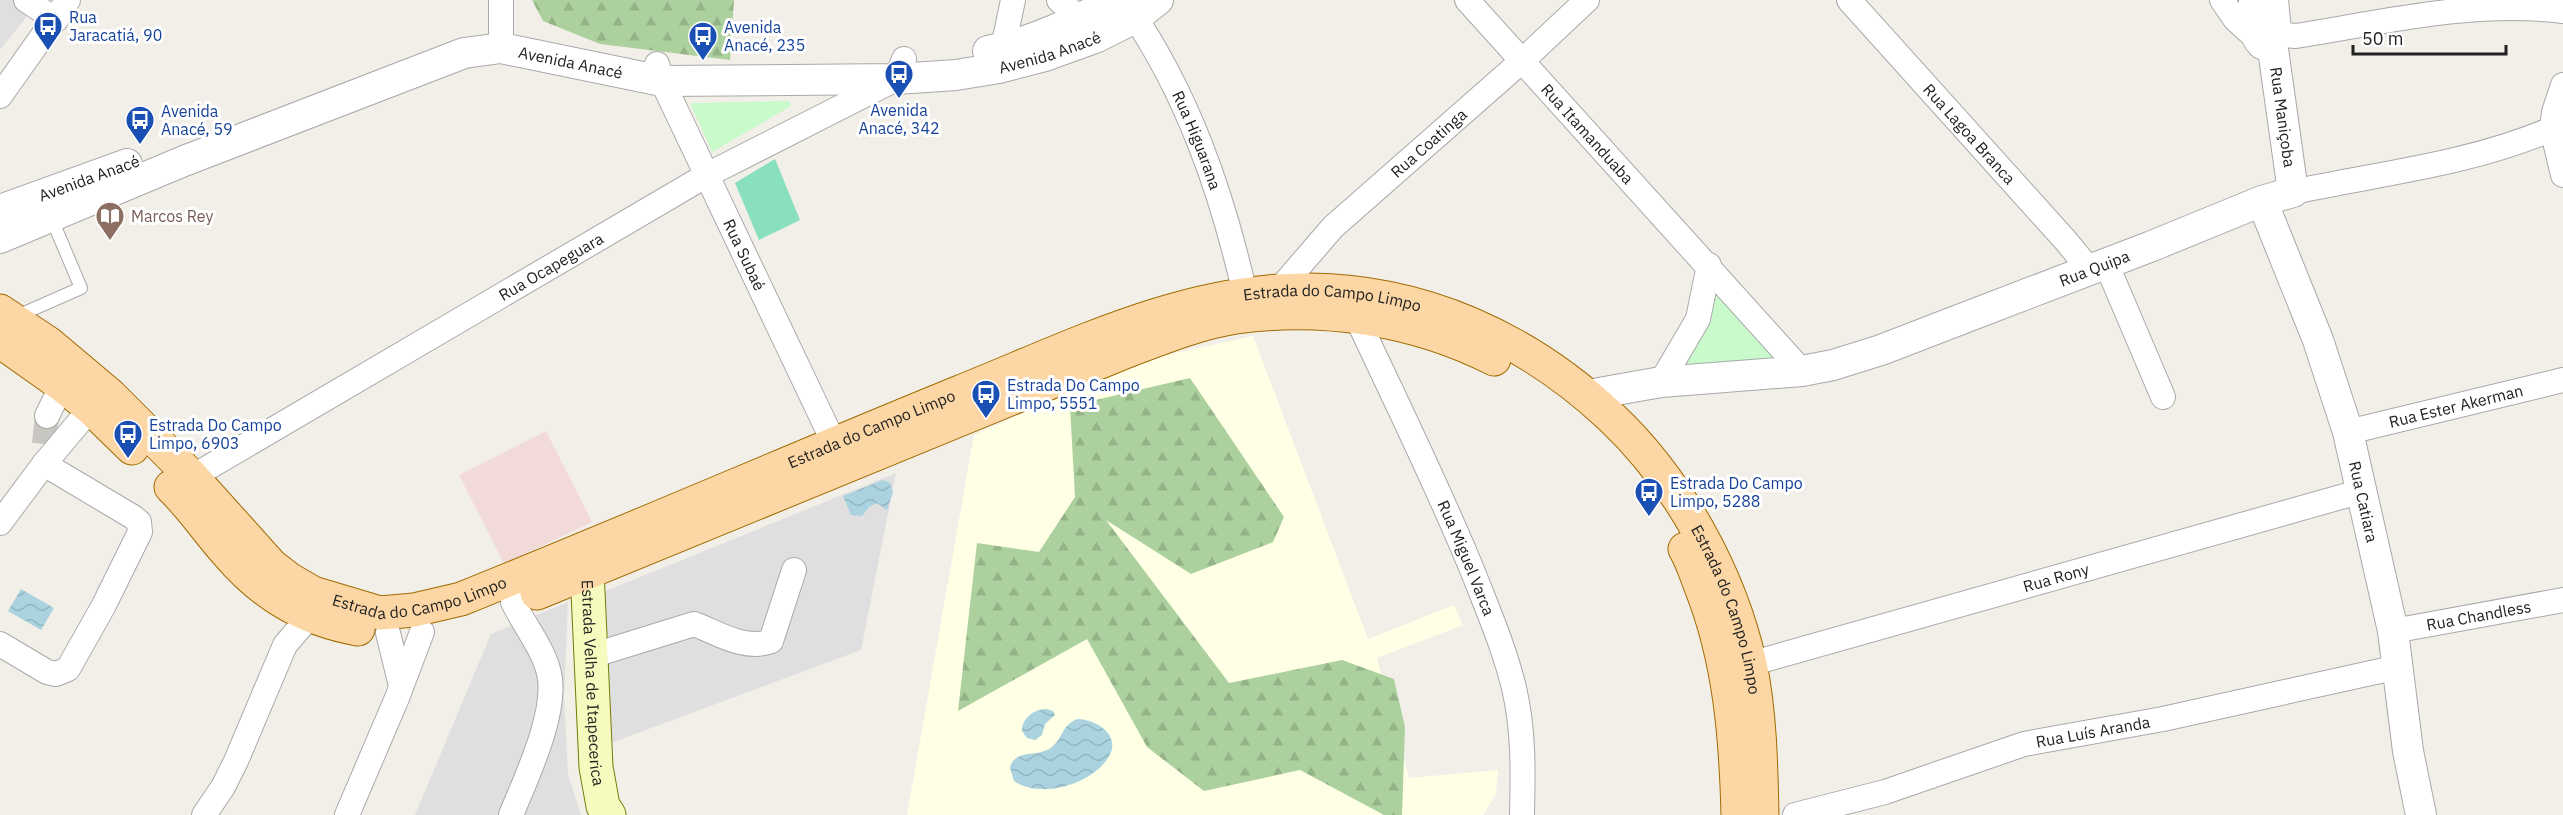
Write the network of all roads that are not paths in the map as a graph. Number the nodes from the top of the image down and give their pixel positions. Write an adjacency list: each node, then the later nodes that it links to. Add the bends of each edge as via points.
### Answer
1 (26, 0): 12 (street)
2 (501, 0): 15 (street)
3 (1013, 0): 16 (street)
4 (1467, 0): 17 (street, Rua Itamanduaba)
5 (1587, 0): 17 (street, Rua Coatinga)
6 (1849, 0): 32 (street, Rua Lagoa Branca, via 2066,241)
7 (2222, 0): 14 (street, via 2235,19)
8 (2254, 0): 14 (street, via 2253,19)
9 (2273, 0): 14 (street)
10 (1133, 4): 11 (street, Avenida Anacé); 19 (street, Avenida Anacé, via 1095,38 1045,56 956,75); 34 (street, Rua Higuarana, via 1191,123 1224,208)
11 (1070, 9): 16 (street, Avenida Anacé)
12 (62, 10): 22 (street)
13 (2563, 11): 14 (street, via 2504,4 2474,5 2296,36)
14 (2268, 37): 26 (street, Rua Maniçoba)
15 (501, 41): 18 (street, Avenida Anacé, via 458,40); 20 (street, Avenida Anacé, via 584,53)
16 (1003, 48): 19 (street, Avenida Anacé)
17 (1523, 60): 31 (street, Rua Itamanduaba); 33 (street, Rua Coatinga, via 1333,227)
18 (424, 62): 28 (street, Avenida Anacé); 29 (street, Avenida Anacé)
19 (900, 69): 20 (street, Avenida Anacé, via 729,64); 24 (street, Rua Ocapeguara)
20 (660, 73): 24 (street, Rua Subaé)
21 (2563, 85): 23 (street)
22 (0, 96)
23 (2552, 129): 25 (street); 26 (street, Rua Quipa, via 2460,160)
24 (707, 175): 46 (street, Rua Subaé); 48 (street, Rua Ocapeguara)
25 (2563, 175)
26 (2293, 192): 27 (street, Rua Quipa)
27 (2262, 201): 32 (street, Rua Quipa); 45 (street, Rua Catiara, via 2307,311)
28 (0, 210)
29 (51, 217): 30 (street, Avenida Anacé); 36 (lane, via 81,288)
30 (0, 238)
31 (1709, 265): 37 (street, Rua Itamanduaba); 39 (street, via 1698,319)
32 (2097, 266): 37 (street, Rua Quipa, via 1881,350); 42 (street, Rua Lagoa Branca)
33 (1277, 292): 34 (main road, Estrada do Campo Limpo); 41 (main road, Estrada do Campo Limpo, via 1369,295 1458,318 1535,356)
34 (1245, 294): 46 (main road, Estrada do Campo Limpo, via 1167,310)
35 (1356, 316): 51 (main road, Estrada do Campo Limpo, via 1284,314 1235,318 1186,329); 68 (street, Rua Miguel Varca, via 1452,520 1494,626 1519,714); 69 (main road, Estrada do Campo Limpo, via 1468,345 1522,373 1603,440 1656,501 1689,555 1722,650)
36 (4, 324): 40 (main road, Estrada do Campo Limpo); 48 (main road, Estrada do Campo Limpo, via 48,343 111,396)
37 (1802, 371): 39 (street, Rua Quipa)
38 (2563, 380): 45 (street, Rua Ester Akerman)
39 (1661, 382): 41 (street, Rua Quipa)
40 (62, 385): 43 (main road, Estrada do Campo Limpo); 44 (street)
41 (1588, 395): 61 (main road, Estrada do Campo Limpo, via 1650,459 1693,521 1727,587)
42 (2163, 397)
43 (91, 408): 47 (street); 55 (main road, Estrada do Campo Limpo, via 176,492 242,570 273,597)
44 (46, 416)
45 (2348, 432): 49 (street, Rua Catiara)
46 (834, 443): 51 (main road, Estrada do Campo Limpo)
47 (44, 454): 50 (street); 59 (street, via 139,522 140,532 68,669 63,673 47,672)
48 (192, 477): 51 (main road, Estrada do Campo Limpo, via 271,565 289,579 313,593 380,614 461,599)
49 (2362, 491): 56 (street, Rua Catiara); 61 (street, Rua Rony)
50 (0, 523)
51 (587, 560): 54 (main road, Estrada do Campo Limpo); 60 (main road, Estrada Velha de Itapecerica)
52 (794, 570): 60 (street, via 771,641 762,644 728,640 694,624)
53 (2563, 600): 56 (street, Rua Chandless)
54 (513, 602): 57 (main road, Estrada do Campo Limpo); 66 (street, via 543,657 550,695 548,716)
55 (296, 610): 58 (main road, Estrada do Campo Limpo, via 339,626); 64 (street, via 236,761)
56 (2393, 631): 62 (street, Rua Catiara)
57 (422, 632): 58 (main road, Estrada do Campo Limpo); 63 (street)
58 (388, 633): 63 (street)
59 (0, 644)
60 (591, 656): 67 (main road, Estrada Velha de Itapecerica, via 596,767 603,806)
61 (1750, 664): 70 (main road, Estrada do Campo Limpo, via 1761,754)
62 (2398, 667): 71 (street, Rua Luís Aranda, via 2163,719 2024,744 1885,792); 72 (street, Rua Catiara, via 2408,751)
63 (402, 686): 65 (street)
64 (204, 815)
65 (346, 815)
66 (511, 815)
67 (609, 815)
68 (1522, 815)
69 (1738, 815)
70 (1762, 815)
71 (1795, 815)
72 (2421, 815)

